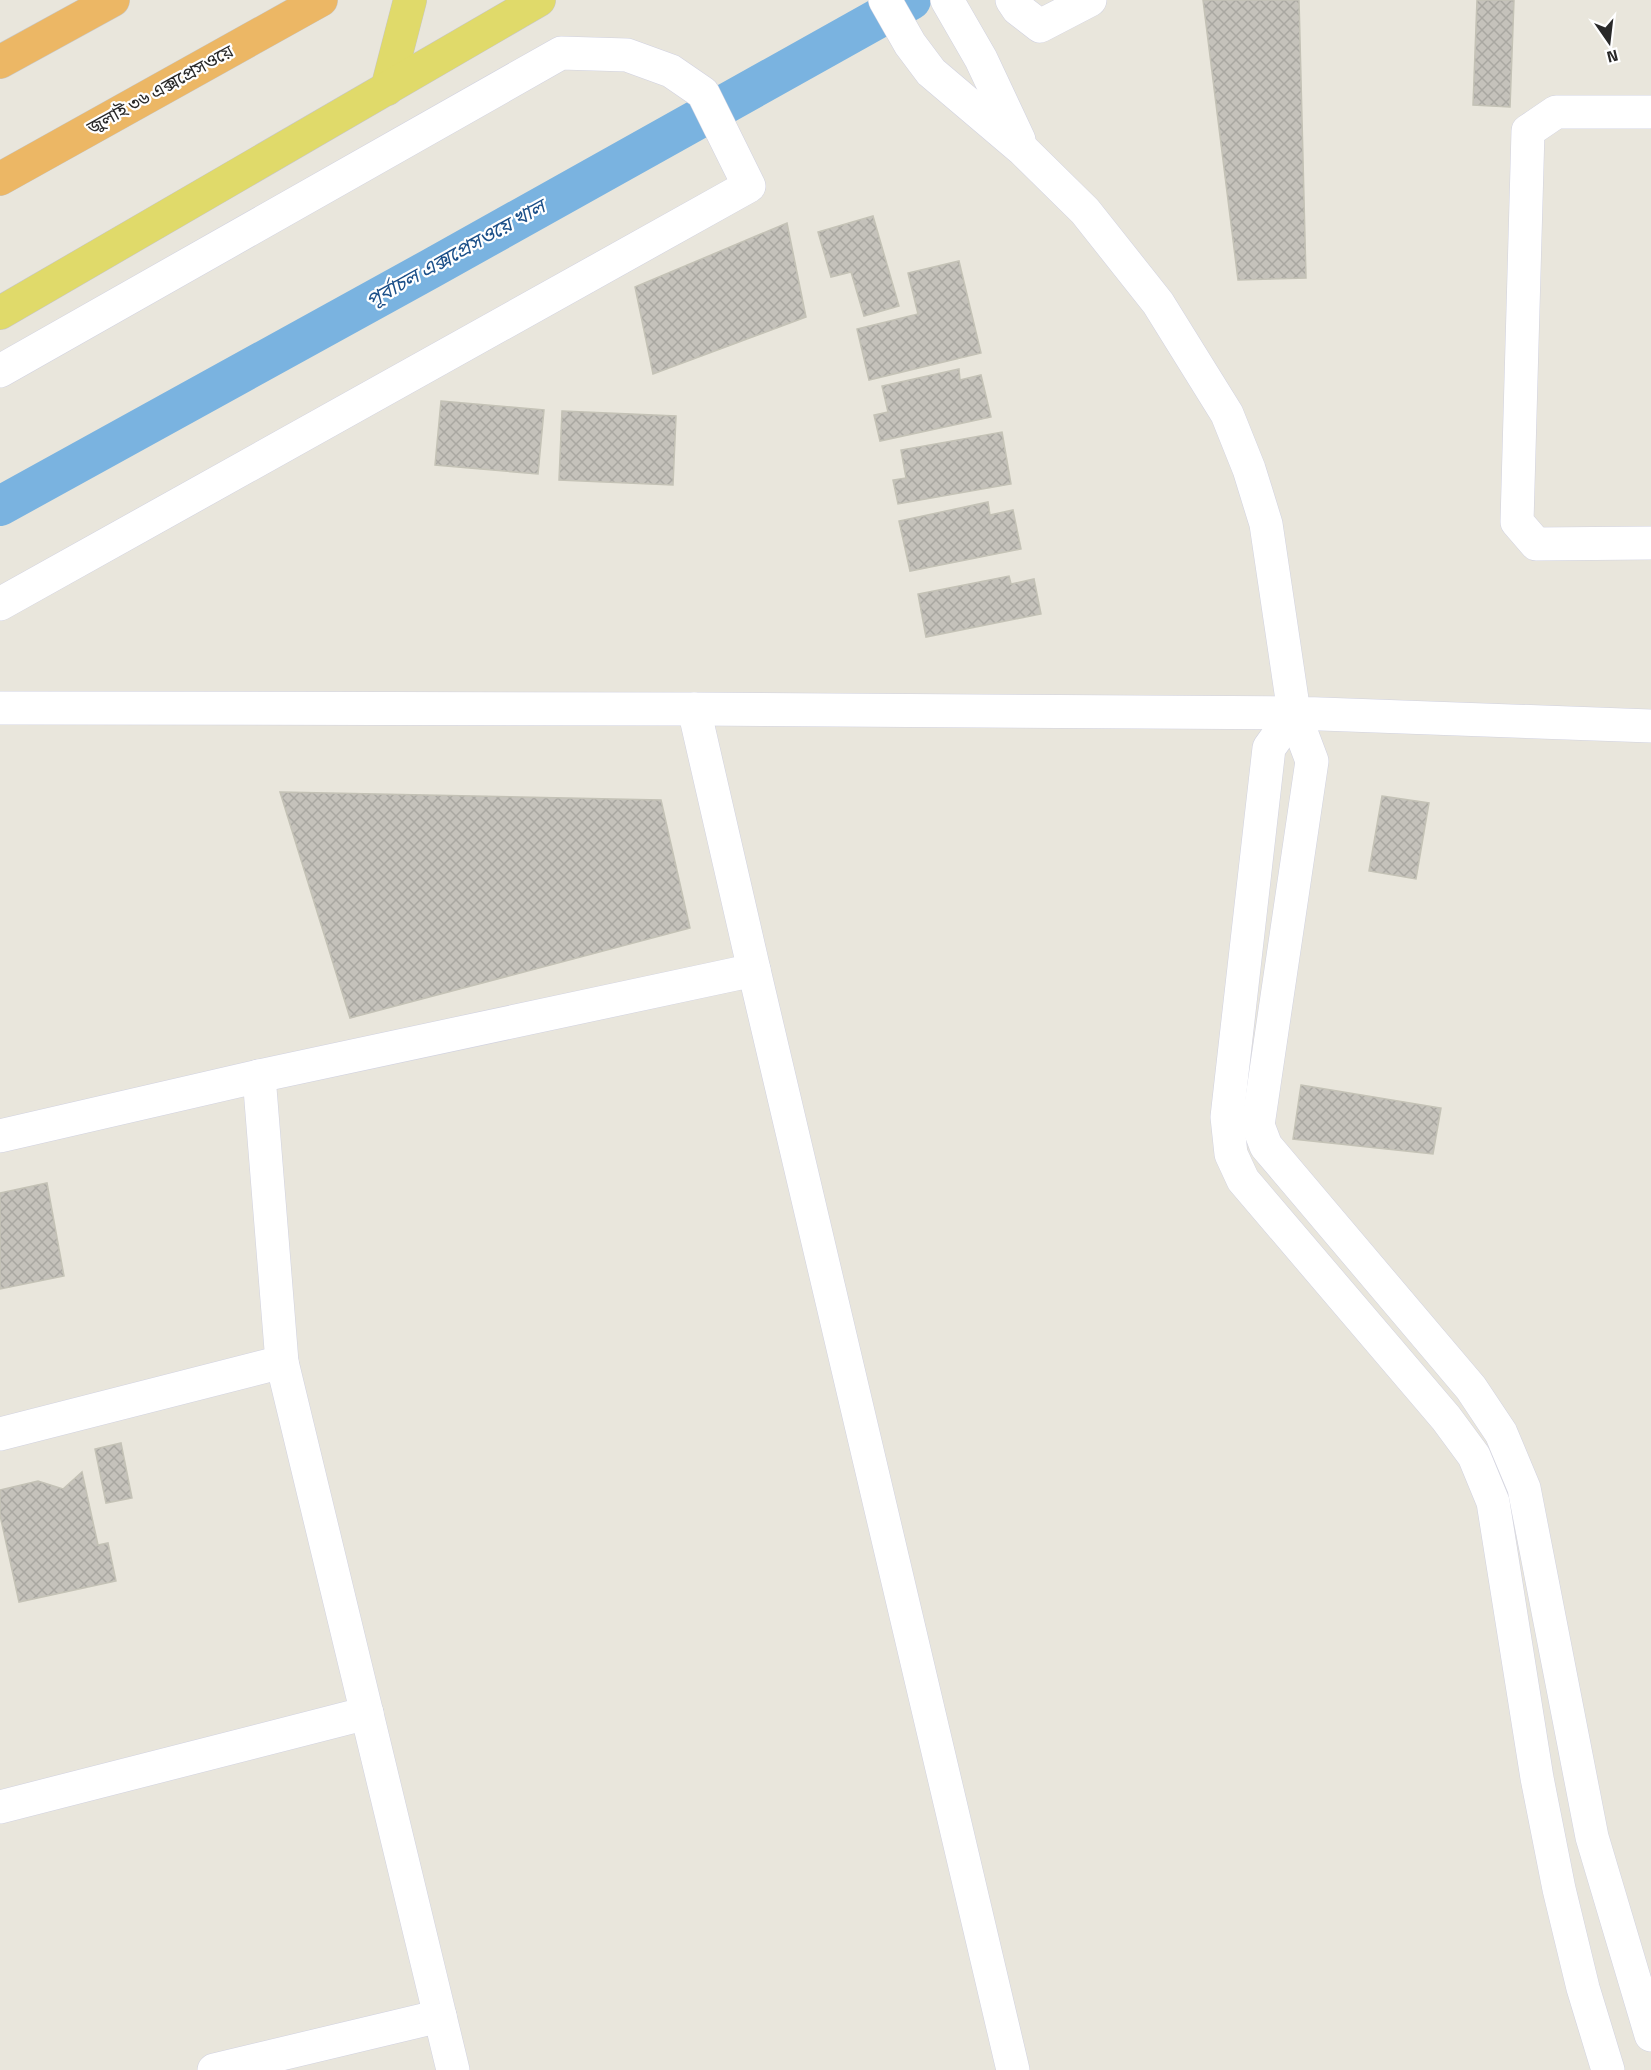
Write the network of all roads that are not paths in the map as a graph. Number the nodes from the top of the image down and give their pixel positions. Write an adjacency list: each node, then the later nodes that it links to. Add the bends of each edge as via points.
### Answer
1 (113, 0): 9 (highway)
2 (321, 0): 13 (highway, জুলাই ৩৬ এক্সপ্রেসওয়ে)
3 (410, 0): 10 (main road)
4 (539, 0): 10 (main road)
5 (885, 0): 12 (street, via 910,44 932,72)
6 (947, 0): 12 (street, via 981,59)
7 (1012, 0): 8 (street, via 1040,26)
8 (1090, 0)
9 (0, 62)
10 (387, 89): 14 (main road)
11 (1651, 112): 16 (street, via 1557,112 1528,131 1517,522 1536,544)
12 (1023, 150): 20 (street, via 1085,211 1158,303 1227,414 1250,469 1266,524)
13 (0, 179)
14 (10, 307)
15 (0, 370): 17 (street, via 561,53 627,55 671,70 703,93 749,186)
16 (1651, 543)
17 (0, 604)
18 (0, 708): 19 (street)
19 (694, 709): 20 (street); 22 (street)
20 (1294, 713): 21 (street); 25 (street, via 1312,760 1258,1125 1266,1146); 26 (street, via 1269,748 1227,1117 1231,1154 1244,1180)
21 (1651, 726)
22 (754, 970): 23 (street); 35 (street)
23 (259, 1076): 24 (street); 27 (street)
24 (0, 1136)
25 (1400, 1303): 26 (street); 32 (street, via 1471,1388 1501,1433 1524,1488 1592,1837)
26 (1371, 1328): 36 (street, via 1467,1446 1494,1502 1537,1778 1559,1889)
27 (282, 1362): 28 (street); 29 (street)
28 (0, 1434)
29 (367, 1713): 30 (street); 31 (street)
30 (0, 1808)
31 (440, 2016): 33 (street); 34 (street)
32 (1651, 2035)
33 (214, 2070)
34 (453, 2070)
35 (1013, 2070)
36 (1608, 2070)

